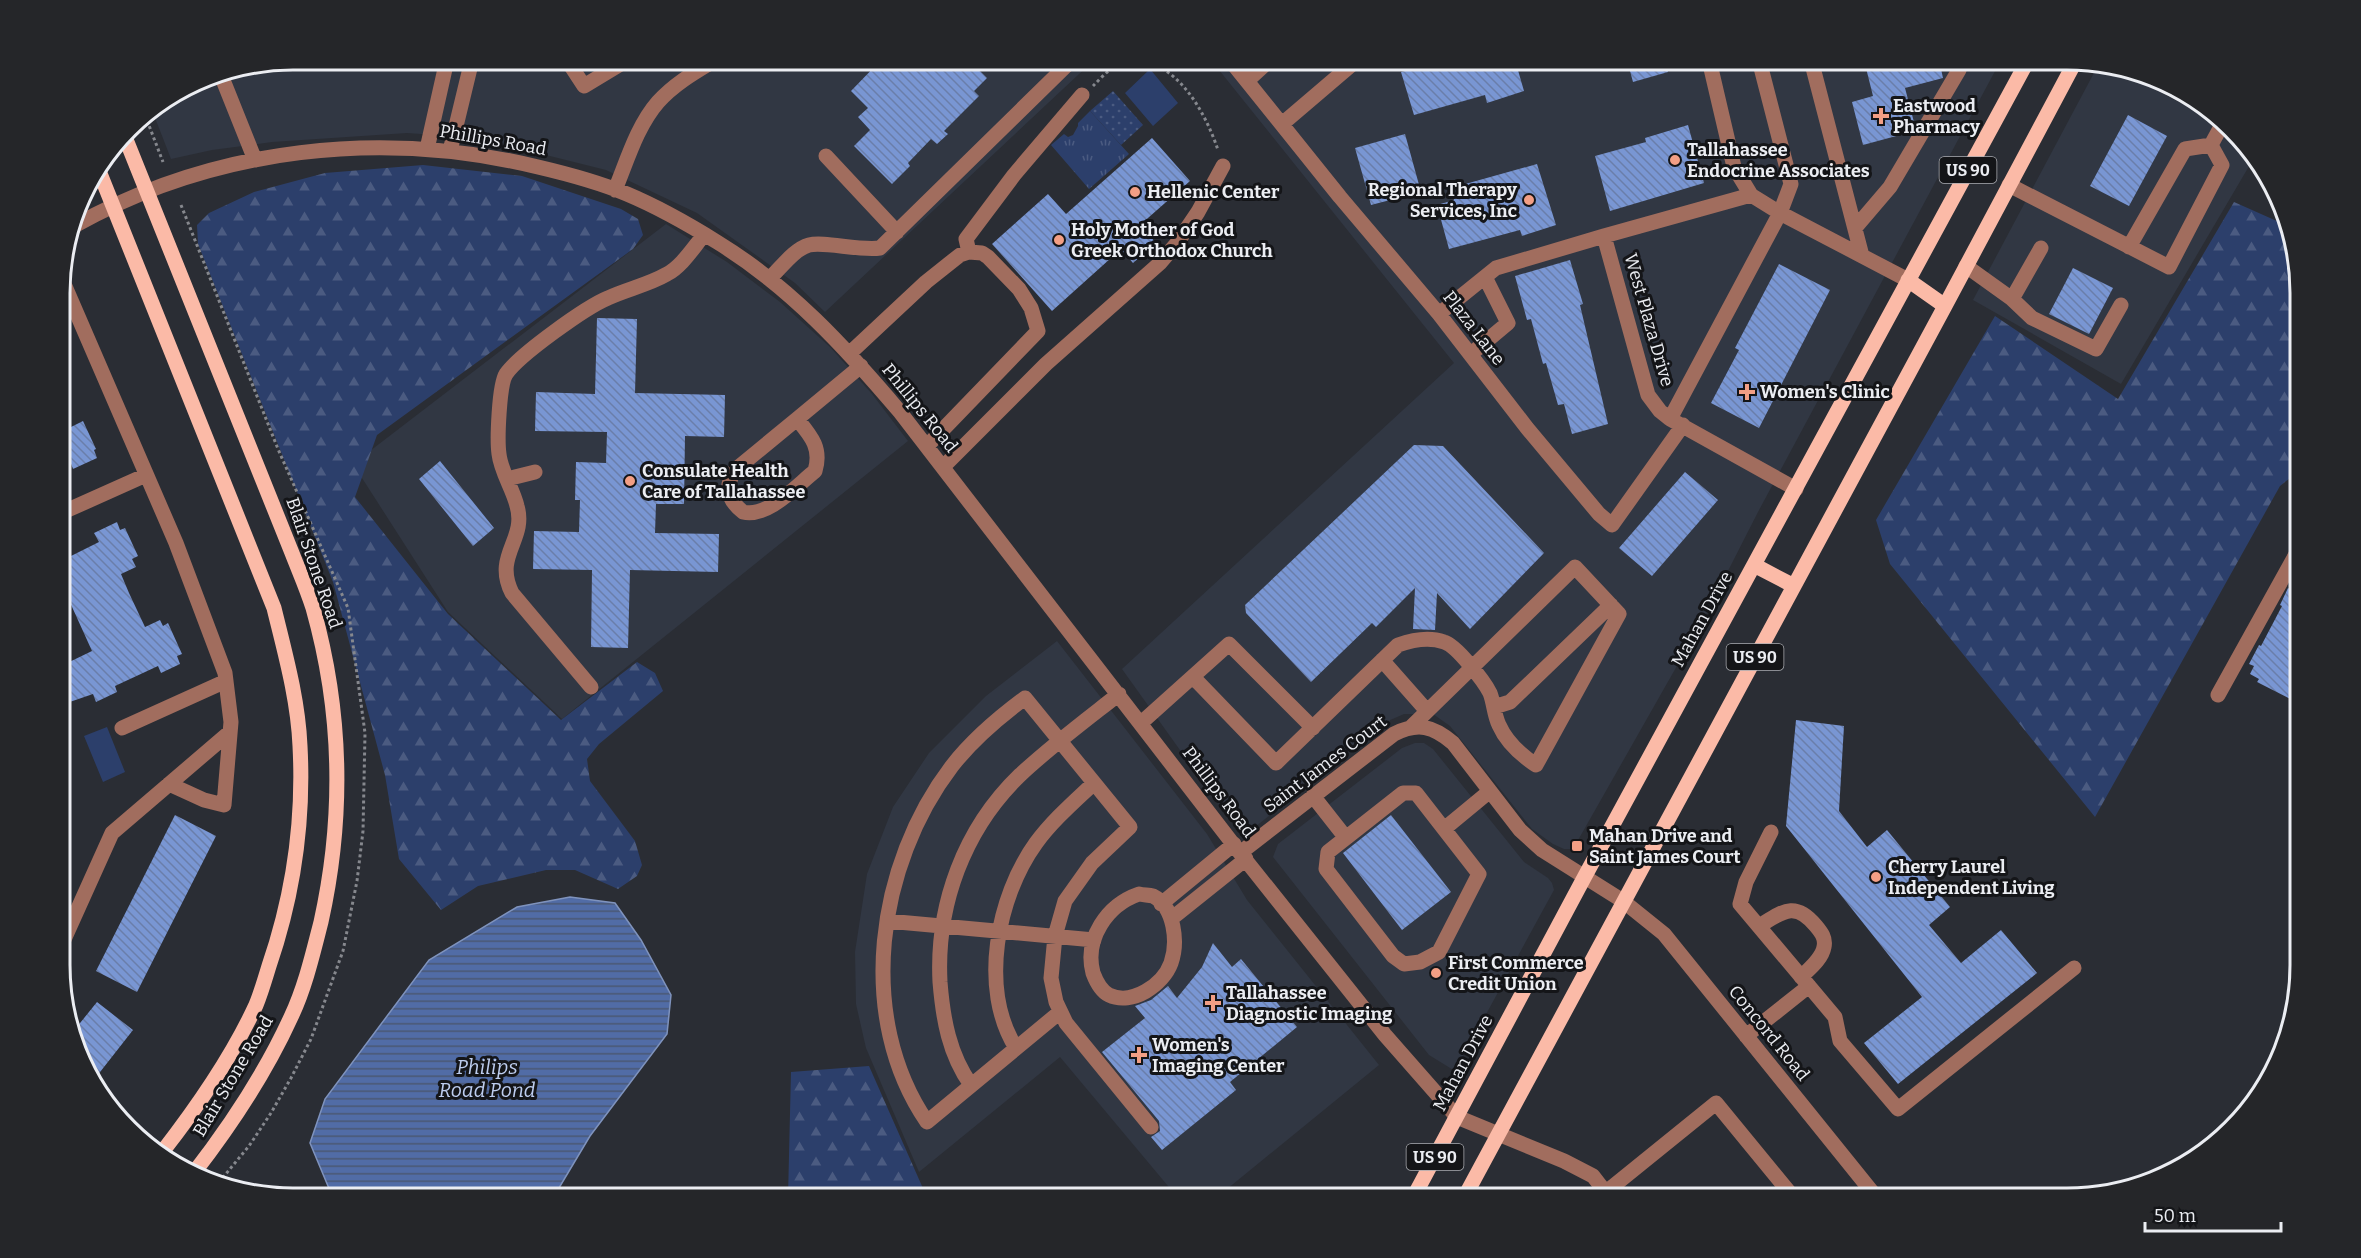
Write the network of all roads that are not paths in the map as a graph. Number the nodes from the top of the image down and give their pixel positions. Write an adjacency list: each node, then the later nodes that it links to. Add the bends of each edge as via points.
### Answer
1 (445, 70): 23 (street)
2 (470, 70): 24 (street)
3 (574, 70): 4 (street, via 584,86)
4 (610, 70)
5 (695, 70): 30 (street, via 658,102 642,126)
6 (1062, 70): 37 (street)
7 (1238, 70): 16 (street, Plaza Lane)
8 (1259, 70): 16 (street)
9 (1346, 70): 19 (street)
10 (1711, 70): 32 (street, via 1734,167)
11 (1762, 70): 34 (street, via 1791,184)
12 (1814, 70): 36 (street)
13 (1959, 70): 36 (street, via 1890,187)
14 (2023, 70): 47 (main road, Mahan Drive / US 90)
15 (2071, 70): 29 (main road, US 90)
16 (1246, 81): 19 (street, Plaza Lane)
17 (224, 82): 26 (street)
18 (1082, 95): 42 (street, via 966,239)
19 (1282, 124): 52 (street, Plaza Lane)
20 (2219, 130): 22 (street)
21 (128, 145): 31 (main road, Blair Stone Road)
22 (2211, 145): 40 (street, via 2185,149); 40 (street, via 2222,165 2169,267)
23 (427, 148): 24 (street, Phillips Road); 26 (street, Phillips Road, via 346,148)
24 (450, 151): 30 (street, Phillips Road, via 512,160)
25 (826, 156): 37 (street)
26 (255, 160): 31 (street, Phillips Road)
27 (1223, 166): 59 (street, via 1198,212 1160,263 1046,364)
28 (102, 179): 33 (main road, Blair Stone Road)
29 (2009, 185): 40 (street); 44 (main road, US 90)
30 (615, 190): 38 (street, Phillips Road)
31 (147, 192): 33 (street, Phillips Road); 113 (main road, Blair Stone Road, via 312,607 328,672 336,738 337,805 331,878 315,945 292,1015 266,1066)
32 (1751, 195): 34 (street); 39 (street, West Plaza Drive)
33 (113, 206): 35 (street, Phillips Road); 112 (main road, Blair Stone Road, via 274,608 292,680 300,745 300,812 293,877 274,952 256,1004 228,1057)
34 (1780, 213): 43 (street); 57 (street)
35 (82, 222)
36 (1855, 228): 43 (street)
37 (897, 232): 46 (street, via 880,248 809,245)
38 (705, 235): 46 (street, Phillips Road); 62 (street, via 669,273 606,298 573,318 506,375 501,386 498,446)
39 (1604, 236): 45 (street, via 1496,268); 57 (street, West Plaza Drive, via 1648,395 1660,411)
40 (2129, 247)
41 (2041, 248): 48 (street)
42 (969, 252): 53 (street, via 926,282); 58 (street, via 988,257 1019,289 1031,308 1038,331)
43 (1862, 256): 47 (street)
44 (1966, 266): 48 (street); 51 (main road, US 90)
45 (1485, 277): 52 (street); 54 (street, via 1509,323)
46 (769, 279): 53 (street, Phillips Road)
47 (1908, 280): 51 (main road); 63 (main road, Mahan Drive / US 90)
48 (2012, 299): 50 (street, via 2032,318 2096,349)
49 (71, 300): 61 (street)
50 (2121, 305)
51 (1945, 306): 67 (main road, US 90)
52 (1439, 314): 54 (street, Plaza Lane)
53 (850, 353): 55 (street, Phillips Road)
54 (1471, 354): 57 (street, Plaza Lane, via 1527,428 1612,525)
55 (861, 366): 56 (street); 58 (street, Phillips Road)
56 (796, 419): 56 (street, via 729,479 729,495 743,512 757,513 770,508 815,471 815,443)
57 (1677, 422): 63 (street, West Plaza Drive)
58 (927, 446): 59 (street, Phillips Road)
59 (943, 467): 74 (street, Phillips Road)
60 (535, 472): 62 (street)
61 (146, 475): 64 (street); 72 (street, via 206,620)
62 (507, 479): 73 (street, via 518,508 519,525 506,562 508,584)
63 (1796, 489): 65 (main road, Mahan Drive / US 90)
64 (71, 509)
65 (1754, 565): 67 (main road); 92 (main road, Mahan Drive / US 90)
66 (2290, 565): 75 (street)
67 (1794, 586): 93 (main road, US 90)
68 (1611, 605): 70 (street, via 1575,567); 76 (street, via 1510,702); 76 (street, via 1619,614 1536,765 1521,755 1504,733)
69 (1383, 660): 70 (street, via 1398,645 1414,640 1442,641); 77 (street); 80 (street)
70 (1472, 668): 76 (street); 77 (street)
71 (1193, 677): 78 (street); 80 (street, via 1229,644); 80 (street, via 1276,763)
72 (226, 681): 79 (street); 82 (street)
73 (591, 687)
74 (1119, 694): 78 (street, Phillips Road); 83 (street)
75 (2218, 695)
76 (1494, 707)
77 (1427, 711): 81 (street)
78 (1141, 723): 91 (street, Phillips Road)
79 (122, 728)
80 (1313, 728)
81 (1410, 728): 86 (street, Saint James Court, via 1427,727 1442,733); 87 (street, Saint James Court, via 1394,734)
82 (230, 732): 85 (street); 85 (street, via 224,805)
83 (1060, 741): 84 (street); 96 (street, via 1025,698 971,744 920,818 907,847); 98 (street, via 1002,795 973,836 954,878)
84 (1094, 783): 100 (street, via 1061,813 1021,867 1009,891); 101 (street, via 1130,827 1076,883 1065,902)
85 (169, 784): 97 (street, via 112,832)
86 (1490, 791): 88 (street); 92 (street, Saint James Court, via 1520,830 1542,850)
87 (1313, 796): 90 (street); 91 (street, Saint James Court)
88 (1444, 829): 90 (street, via 1416,793 1403,793); 90 (street, via 1479,874 1439,952 1420,962 1404,964 1393,956 1326,869 1328,852)
89 (1771, 832): 99 (street, via 1746,882 1740,904)
90 (1346, 838)
91 (1240, 852): 94 (street); 95 (street); 109 (street, Phillips Road, via 1385,1035)
92 (1585, 876): 93 (street, Saint James Court); 109 (main road, Mahan Drive / US 90)
93 (1623, 901): 106 (street, Concord Road, via 1664,934); 111 (main road, US 90)
94 (1161, 904): 95 (street); 102 (street, via 1153,896 1139,894 1126,899 1105,918)
95 (1171, 919): 102 (street, via 1171,963 1149,989 1133,998 1112,997 1095,980 1090,950)
96 (887, 921): 98 (street); 108 (street, via 882,946 884,986 894,1056 905,1084 927,1122)
97 (71, 922)
98 (942, 926): 100 (street); 108 (street, via 940,972 945,1023 952,1051)
99 (1759, 926): 104 (street); 104 (street, via 1782,912 1806,914 1824,936 1824,948)
100 (1000, 931): 101 (street); 107 (street, via 998,996 1007,1035)
101 (1055, 936): 102 (street); 105 (street, via 1051,978)
102 (1094, 940)
103 (2074, 968): 104 (street, via 1898,1109 1840,1041 1835,1017)
104 (1805, 982): 106 (street)
105 (1060, 1012): 107 (street); 110 (street)
106 (1746, 1036): 119 (street, Concord Road)
107 (1016, 1048): 108 (street)
108 (971, 1085)
109 (1456, 1117): 111 (street, Phillips Road); 114 (main road, Mahan Drive / US 90)
110 (1151, 1127)
111 (1498, 1135): 115 (main road, US 90); 116 (street, Phillips Road, via 1564,1161 1593,1176)
112 (166, 1147)
113 (199, 1166)
114 (1418, 1188)
115 (1469, 1188)
116 (1602, 1188)
117 (1616, 1188): 118 (street, via 1716,1103)
118 (1786, 1188)
119 (1869, 1188)

